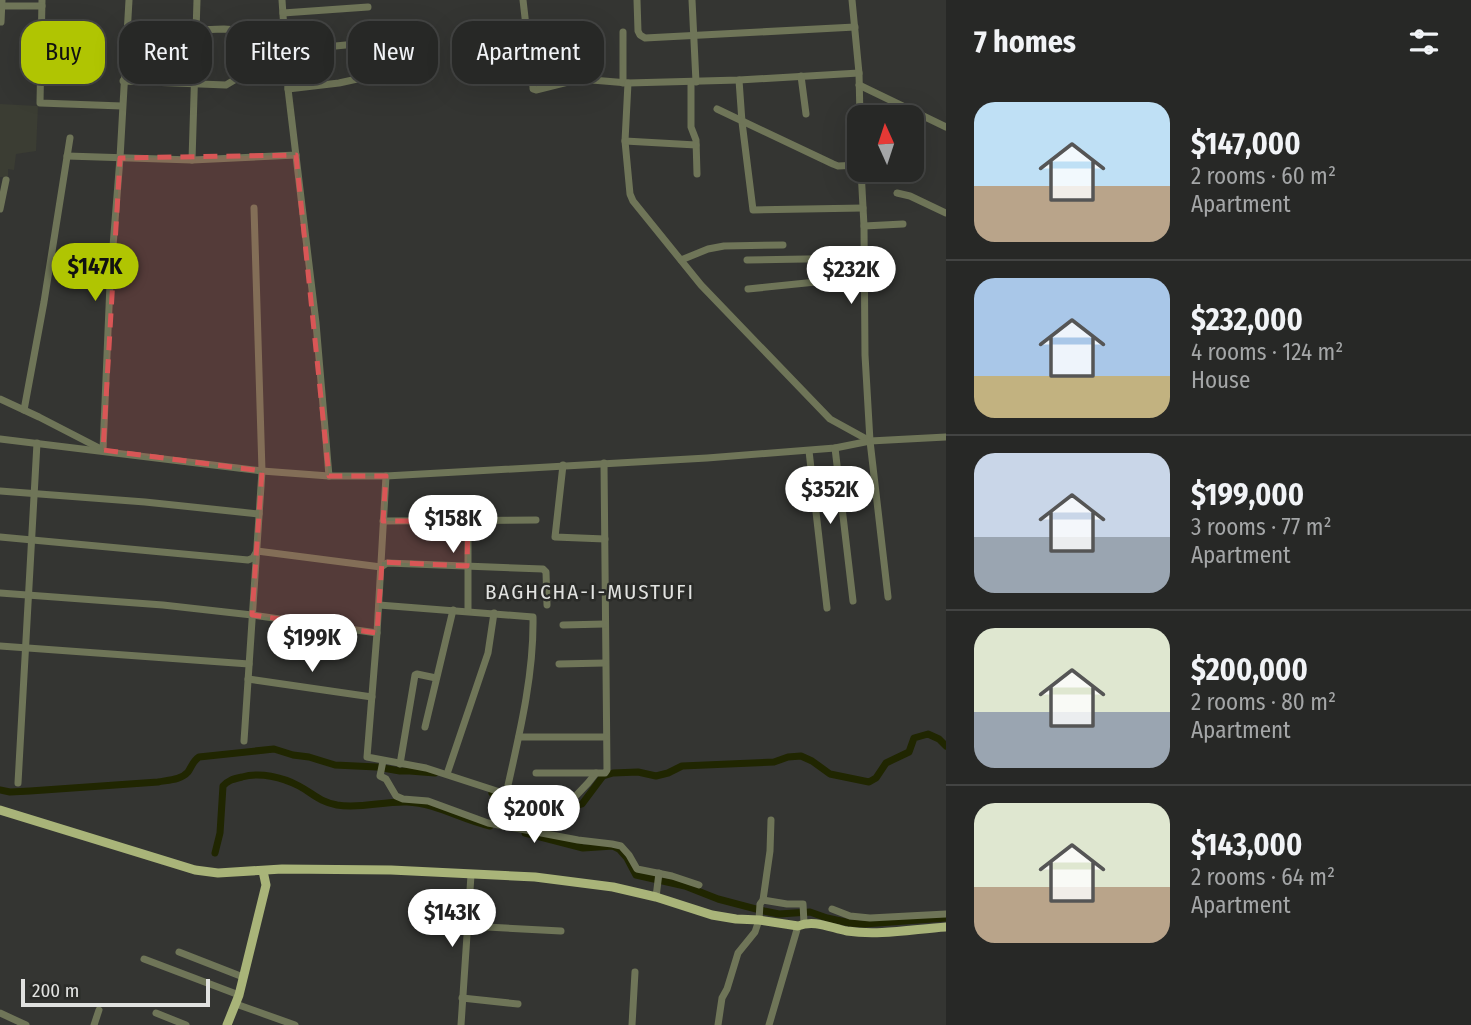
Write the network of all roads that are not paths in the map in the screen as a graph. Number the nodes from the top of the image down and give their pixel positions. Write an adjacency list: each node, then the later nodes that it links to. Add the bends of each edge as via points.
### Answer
1 (129, 0): 12 (street)
2 (197, 0): 13 (street)
3 (282, 0): 11 (street)
4 (523, 0): 24 (street, via 533,89 580,79)
5 (637, 0): 18 (street, via 640,36)
6 (692, 0): 18 (street)
7 (852, 0): 16 (street)
8 (2, 3): 9 (street); 15 (street)
9 (42, 3): 32 (street, via 40,103)
10 (368, 7): 11 (street)
11 (283, 13): 14 (street)
12 (127, 21)
13 (196, 21)
14 (283, 21)
15 (1, 22)
16 (855, 27): 18 (street); 19 (street)
17 (623, 32): 24 (street)
18 (694, 36): 23 (street)
19 (859, 73): 20 (street); 29 (street)
20 (801, 76): 21 (street); 34 (street)
21 (739, 80): 23 (street); 35 (street)
22 (348, 81): 30 (street)
23 (693, 82): 24 (street); 39 (street, via 691,127)
24 (626, 83): 38 (street)
25 (123, 84): 32 (street)
26 (194, 84): 27 (street); 43 (street)
27 (229, 84)
28 (288, 84): 30 (street)
29 (859, 85): 31 (street); 36 (street)
30 (288, 89): 40 (street)
31 (860, 105)
32 (122, 106): 42 (street)
33 (717, 109): 35 (street)
34 (806, 114)
35 (742, 122): 44 (street); 50 (street, via 753,210)
36 (946, 127)
37 (70, 138): 41 (street)
38 (625, 141): 39 (street); 57 (street, via 633,201)
39 (696, 145): 45 (street)
40 (296, 155): 43 (street); 73 (street)
41 (67, 156): 42 (street); 62 (street)
42 (120, 158): 43 (street); 68 (street)
43 (192, 160)
44 (847, 166)
45 (697, 174)
46 (6, 180): 51 (street)
47 (861, 182): 50 (street)
48 (897, 194): 52 (street)
49 (254, 208): 72 (street)
50 (863, 208): 54 (street)
51 (0, 209)
52 (946, 213)
53 (903, 224): 54 (street)
54 (864, 226): 56 (street)
55 (783, 245): 57 (street, via 724,246)
56 (865, 257): 58 (street); 59 (street)
57 (681, 260): 65 (street, via 830,419)
58 (747, 260)
59 (865, 277): 60 (street); 65 (street)
60 (748, 289)
61 (0, 399): 62 (street)
62 (24, 410): 68 (street)
63 (946, 437): 65 (street)
64 (0, 439): 66 (street)
65 (870, 441): 67 (street); 90 (street)
66 (37, 443): 68 (street); 76 (street)
67 (835, 449): 69 (street); 91 (street)
68 (103, 450): 72 (street)
69 (809, 450): 70 (street); 94 (street)
70 (604, 463): 71 (street); 84 (street)
71 (562, 465): 74 (street); 84 (street, via 555,537)
72 (262, 471): 73 (street); 78 (street)
73 (329, 476): 74 (street)
74 (386, 476): 80 (street)
75 (0, 491): 76 (street)
76 (35, 493): 78 (street); 83 (street)
77 (468, 500): 81 (street)
78 (260, 514): 85 (street)
79 (536, 520): 81 (street)
80 (383, 521): 81 (street); 87 (street)
81 (468, 521): 86 (street)
82 (0, 537): 83 (street)
83 (32, 539): 85 (street, via 248,560); 89 (street)
84 (604, 539): 99 (street)
85 (257, 551): 87 (street); 98 (street)
86 (467, 566): 87 (street, via 387,563); 93 (street, via 545,570); 96 (street)
87 (382, 567): 92 (street)
88 (0, 593): 89 (street)
89 (29, 595): 98 (street); 103 (street)
90 (888, 597)
91 (853, 601)
92 (379, 605): 95 (street); 101 (street)
93 (547, 605)
94 (827, 608)
95 (453, 610): 96 (street); 107 (street)
96 (468, 611): 97 (street)
97 (494, 613): 111 (street, via 533,617); 118 (street, via 488,653)
98 (253, 615): 101 (street); 105 (street)
99 (605, 624): 100 (street); 104 (street)
100 (563, 625)
101 (377, 633): 109 (street)
102 (0, 646): 103 (street)
103 (26, 648): 105 (street); 119 (street)
104 (605, 663): 106 (street); 112 (street)
105 (249, 664): 108 (street)
106 (559, 664)
107 (436, 678): 110 (street); 115 (street, via 415,675)
108 (248, 679): 109 (street); 113 (street)
109 (372, 697): 114 (street, via 367,757)
110 (425, 727)
111 (519, 737): 112 (street); 120 (street)
112 (606, 737): 117 (street, via 607,772)
113 (244, 741)
114 (383, 761): 115 (street); 124 (street, via 380,776 403,799 428,801 488,823 621,846 636,869)
115 (400, 764): 118 (street)
116 (536, 773): 117 (street)
117 (596, 773): 120 (street, via 563,806)
118 (447, 774): 120 (street)
119 (18, 783)
120 (506, 794)
121 (0, 810): 123 (main road, via 195,870)
122 (771, 820): 128 (street)
123 (263, 871): 125 (main road); 139 (main road, via 266,885)
124 (659, 873): 126 (street); 127 (street)
125 (471, 874): 127 (main road); 133 (street)
126 (699, 885)
127 (657, 892): 131 (main road, via 712,915)
128 (761, 902): 131 (street); 132 (street, via 803,904)
129 (832, 909): 130 (street, via 870,918)
130 (946, 914)
131 (759, 917): 132 (main road); 153 (street, via 755,932 738,953)
132 (802, 923): 134 (main road, via 862,932); 154 (street)
133 (468, 926): 135 (street); 140 (street)
134 (946, 927)
135 (561, 931)
136 (179, 952): 139 (street)
137 (144, 959): 141 (street)
138 (635, 972): 152 (street)
139 (243, 977): 141 (main road)
140 (462, 998): 142 (street); 151 (street)
141 (237, 999): 149 (main road); 150 (street)
142 (518, 1004)
143 (99, 1010): 147 (street)
144 (0, 1013): 146 (street)
145 (156, 1013): 148 (street)
146 (26, 1025)
147 (94, 1025)
148 (186, 1025)
149 (227, 1025)
150 (295, 1025)
151 (460, 1025)
152 (632, 1025)
153 (718, 1025)
154 (769, 1025)

